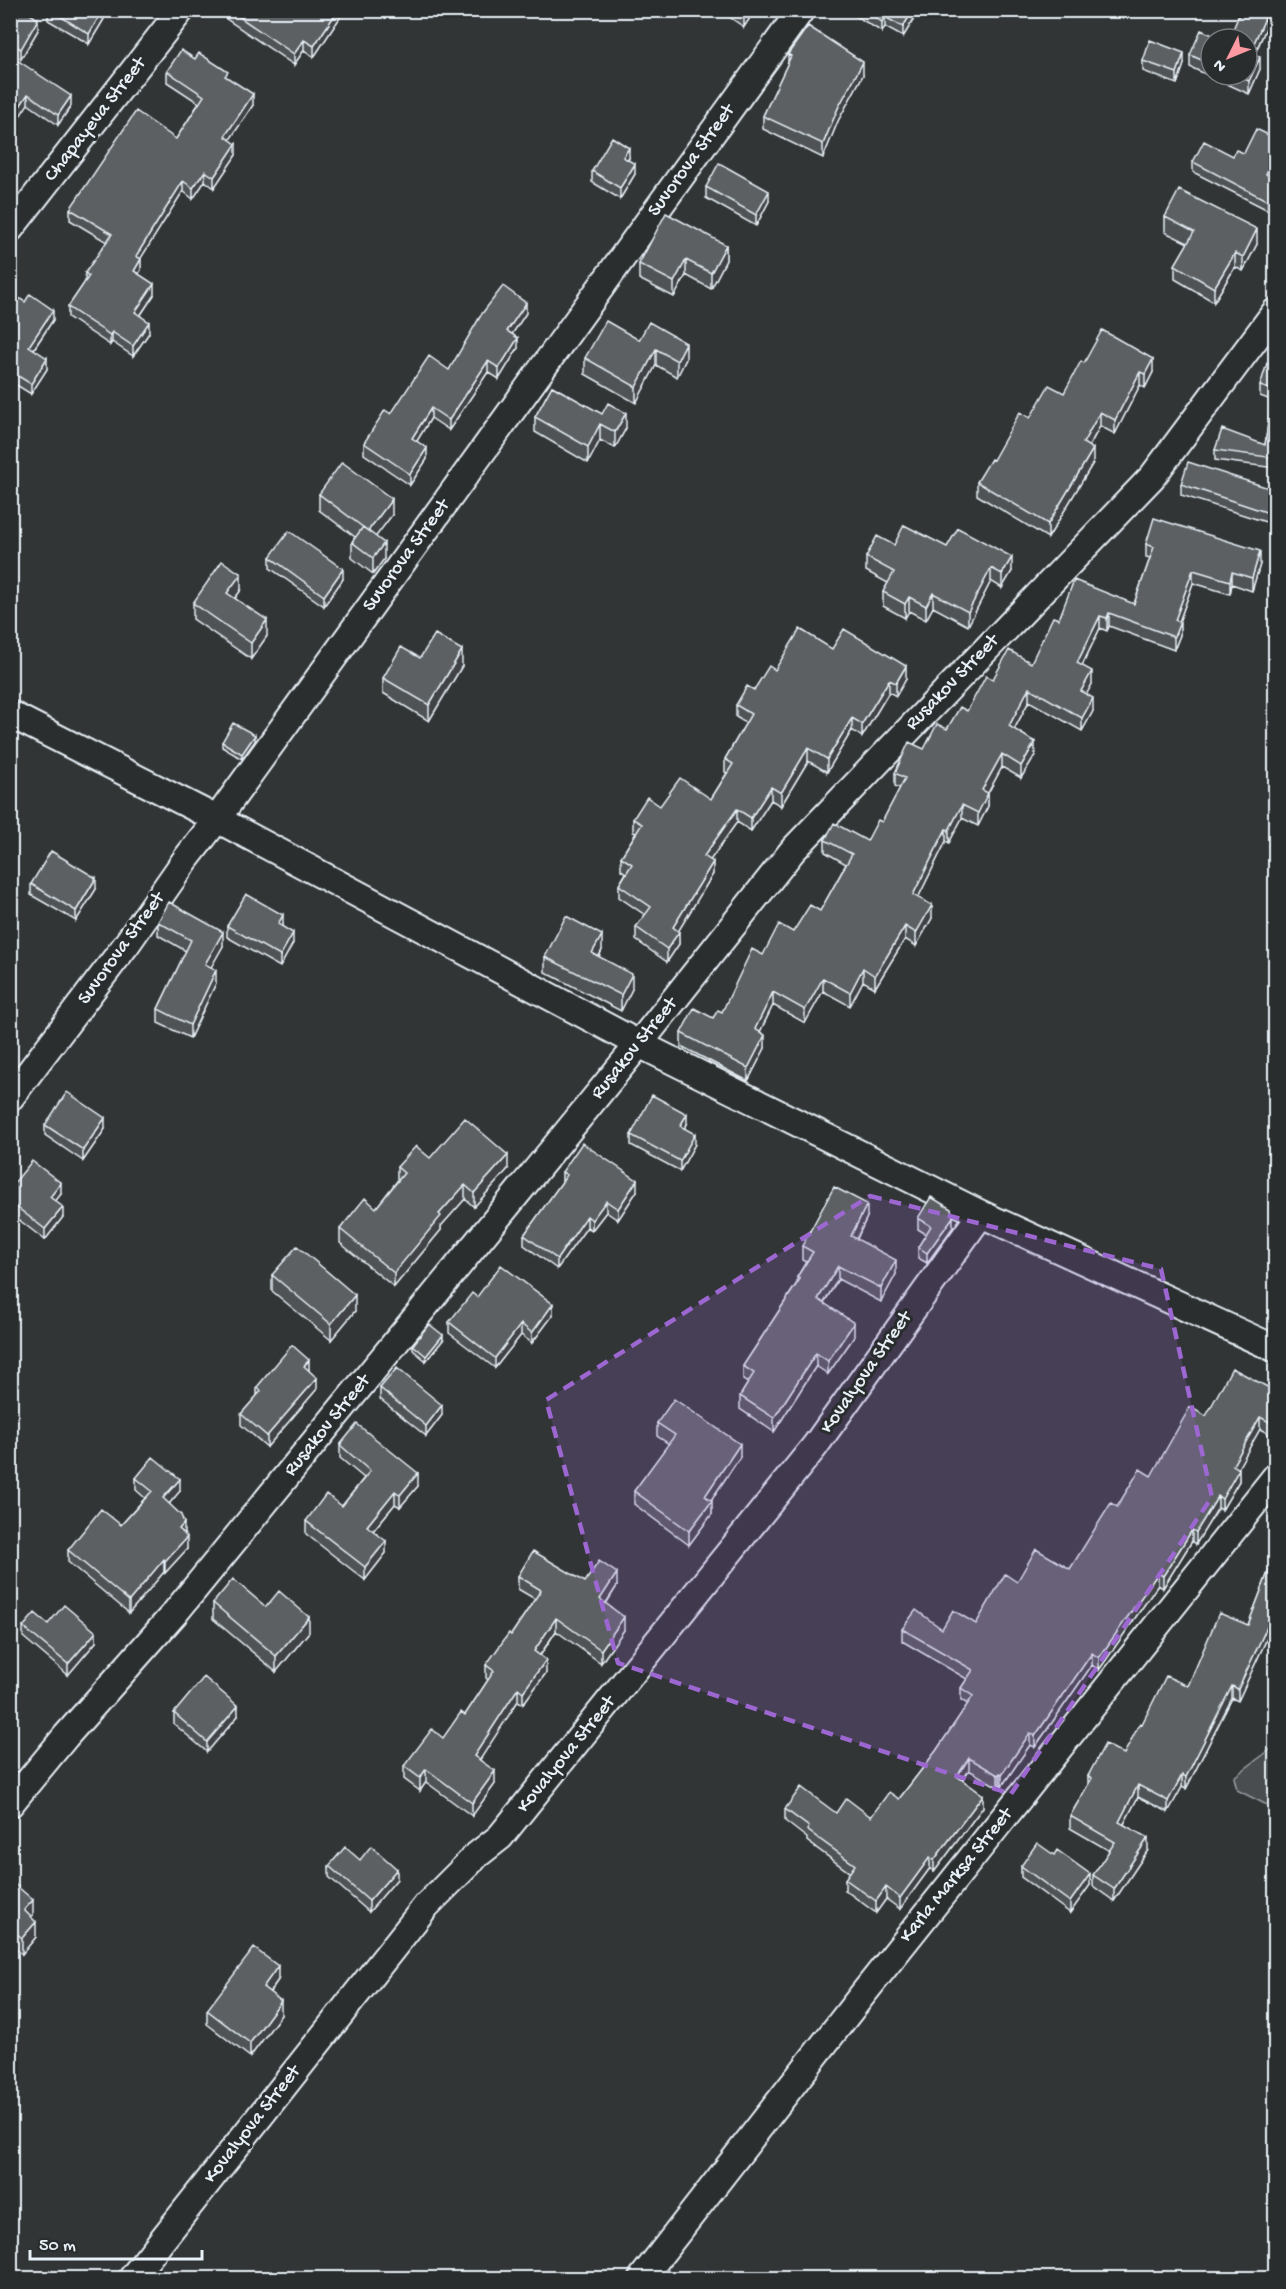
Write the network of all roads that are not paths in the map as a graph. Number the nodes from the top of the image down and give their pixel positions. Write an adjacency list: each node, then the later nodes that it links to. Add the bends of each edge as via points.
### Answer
1 (181, 10): 3 (street, Chapayeva Street)
2 (801, 10): 6 (street, Suvorova Street)
3 (10, 229)
4 (1275, 311): 7 (street, Rusakov Street, via 1152,477 793,850)
5 (10, 714): 6 (street)
6 (217, 819): 7 (street); 8 (street, Suvorova Street)
7 (639, 1044): 9 (street); 12 (street, Rusakov Street, via 174,1614)
8 (10, 1098)
9 (981, 1214): 10 (street); 13 (street, Kovalyova Street, via 815,1446 500,1837 426,1906)
10 (1275, 1349)
11 (1275, 1476): 14 (street, Karla Marksa Street)
12 (10, 1804)
13 (132, 2278)
14 (642, 2278)

